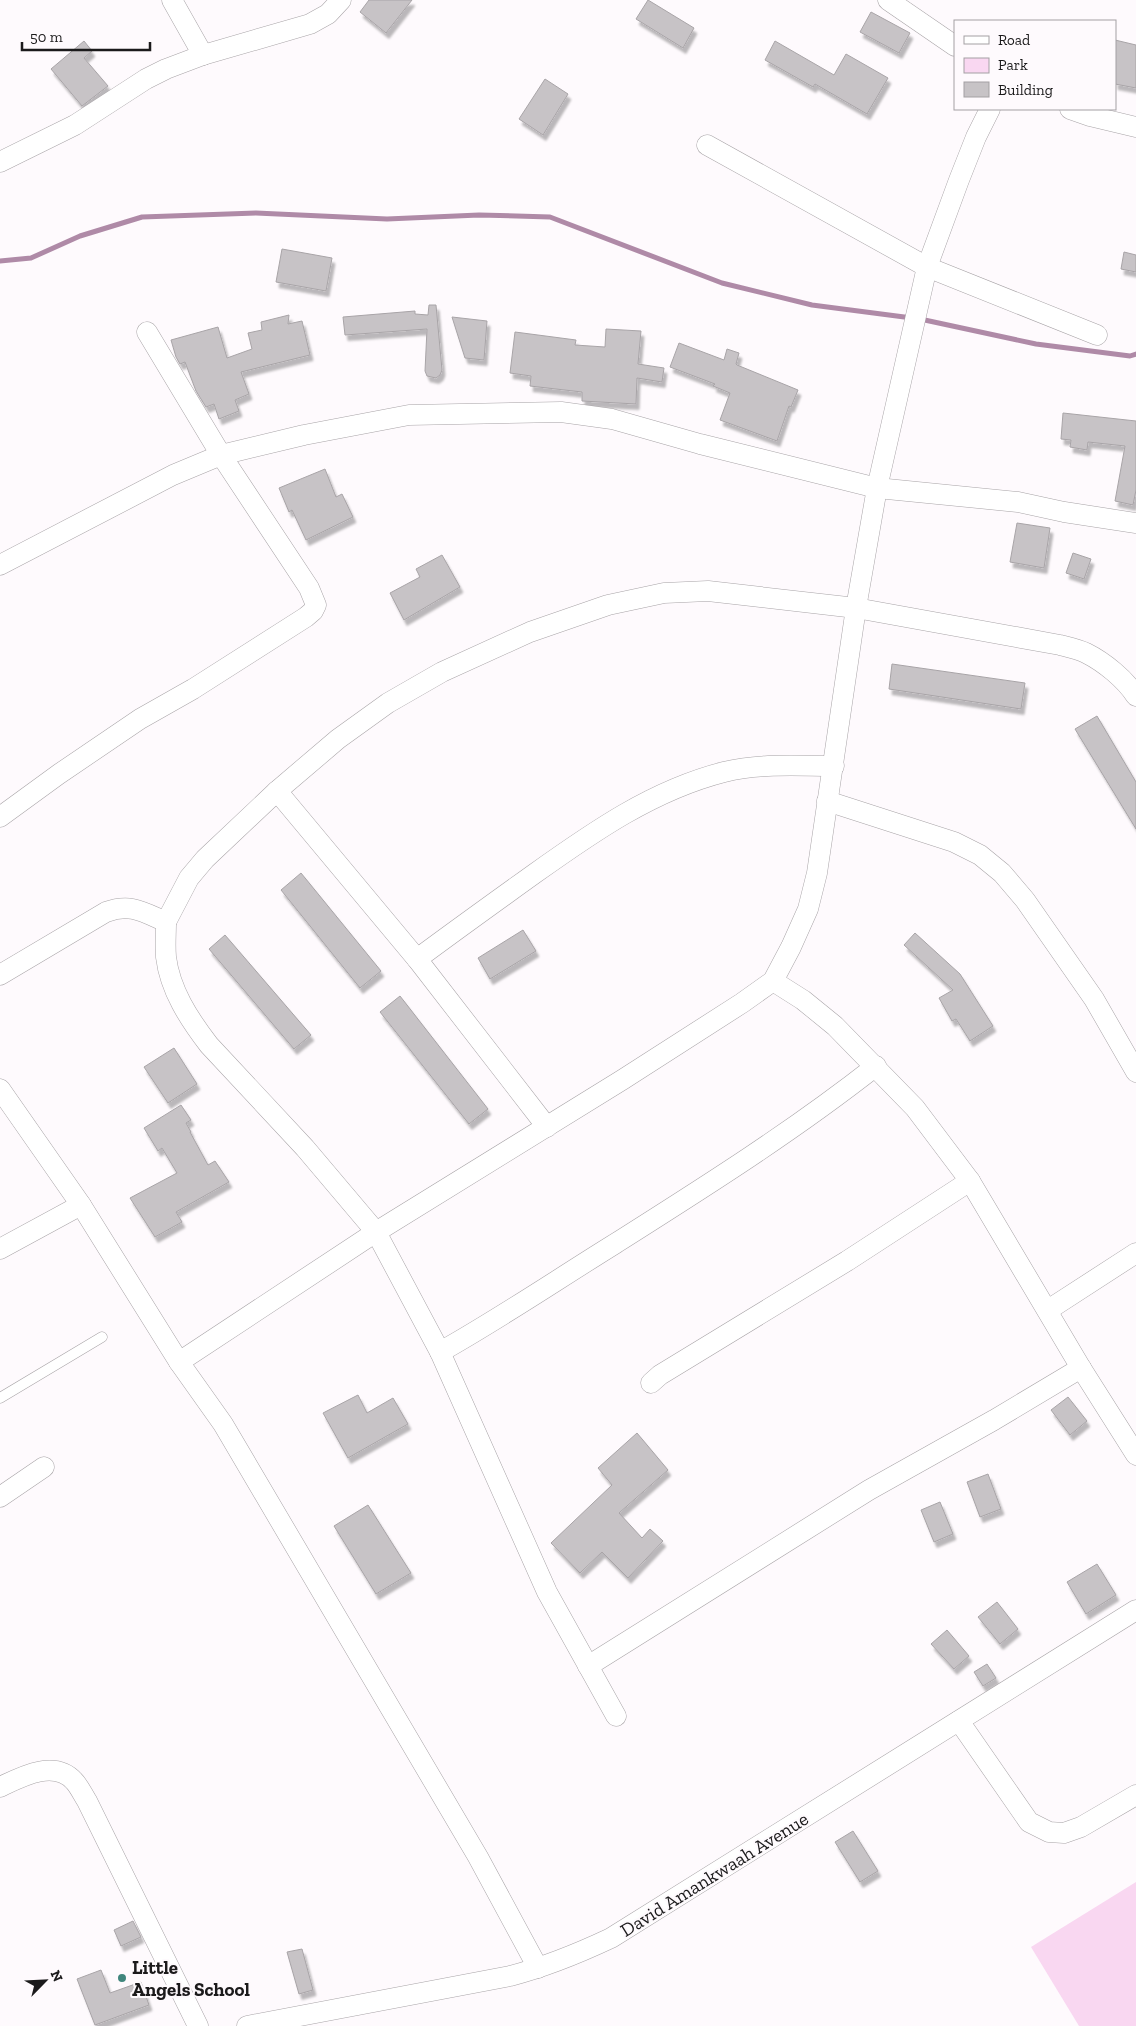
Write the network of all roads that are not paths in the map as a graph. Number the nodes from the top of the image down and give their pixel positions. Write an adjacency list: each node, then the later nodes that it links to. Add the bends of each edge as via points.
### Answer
1 (172, 0): 5 (street)
2 (342, 0): 5 (street, via 328,14 310,24)
3 (888, 0): 4 (street)
4 (954, 45)
5 (203, 55): 10 (street, via 146,79 75,125)
6 (990, 110): 11 (street, via 962,172)
7 (1073, 110): 8 (street)
8 (1136, 127)
9 (708, 145): 11 (street)
10 (0, 162)
11 (927, 267): 13 (street); 15 (street)
12 (147, 332): 14 (street)
13 (1097, 335)
14 (221, 455): 15 (street, via 304,435 409,416 561,412 612,420); 17 (street, via 156,484); 23 (street, via 309,588 316,605 313,611 193,689 140,719)
15 (877, 488): 16 (street, via 1018,502); 18 (street)
16 (1136, 523)
17 (0, 565)
18 (856, 608): 19 (street, via 1078,650 1107,667); 20 (street); 21 (street, via 708,591 664,593 608,605 530,632 442,672 381,708 338,739)
19 (1136, 696)
20 (834, 766): 22 (street); 25 (street, via 770,766 726,772 652,798 566,851)
21 (277, 791): 24 (street, via 205,859 189,878); 25 (street)
22 (827, 801): 27 (street, via 818,874 808,909); 29 (street, via 954,842 980,855 1002,873 1025,900 1094,999)
23 (0, 817)
24 (166, 922): 26 (street, via 134,908 119,907); 34 (street, via 166,958 172,982 182,1008 196,1029 305,1148)
25 (417, 959): 31 (street)
26 (0, 975)
27 (773, 981): 28 (street, via 835,1026); 31 (street)
28 (876, 1066): 32 (street, via 915,1108); 39 (street, via 736,1167 544,1290)
29 (1136, 1072)
30 (0, 1089): 33 (street)
31 (547, 1127): 34 (street)
32 (970, 1181): 37 (street); 42 (street, via 847,1261 660,1374)
33 (81, 1205): 35 (street); 40 (street)
34 (376, 1232): 39 (street); 40 (street)
35 (0, 1249)
36 (1136, 1253): 37 (street)
37 (1048, 1310): 41 (street)
38 (102, 1337): 43 (lane)
39 (440, 1352): 48 (street, via 547,1592)
40 (179, 1362): 53 (street, via 223,1424 478,1857)
41 (1081, 1368): 44 (street); 48 (street, via 869,1490)
42 (652, 1383)
43 (0, 1398)
44 (1136, 1455)
45 (44, 1467): 46 (street)
46 (0, 1497)
47 (1136, 1610): 50 (street, David Amankwaah Avenue)
48 (588, 1666): 49 (street)
49 (616, 1716)
50 (959, 1721): 52 (street, via 1029,1822 1049,1832 1064,1833 1081,1827); 53 (street, David Amankwaah Avenue, via 611,1938)
51 (0, 1787): 54 (street, via 33,1772 63,1773 74,1780)
52 (1136, 1795)
53 (538, 1968): 55 (street, David Amankwaah Avenue)
54 (198, 2026)
55 (247, 2026)

